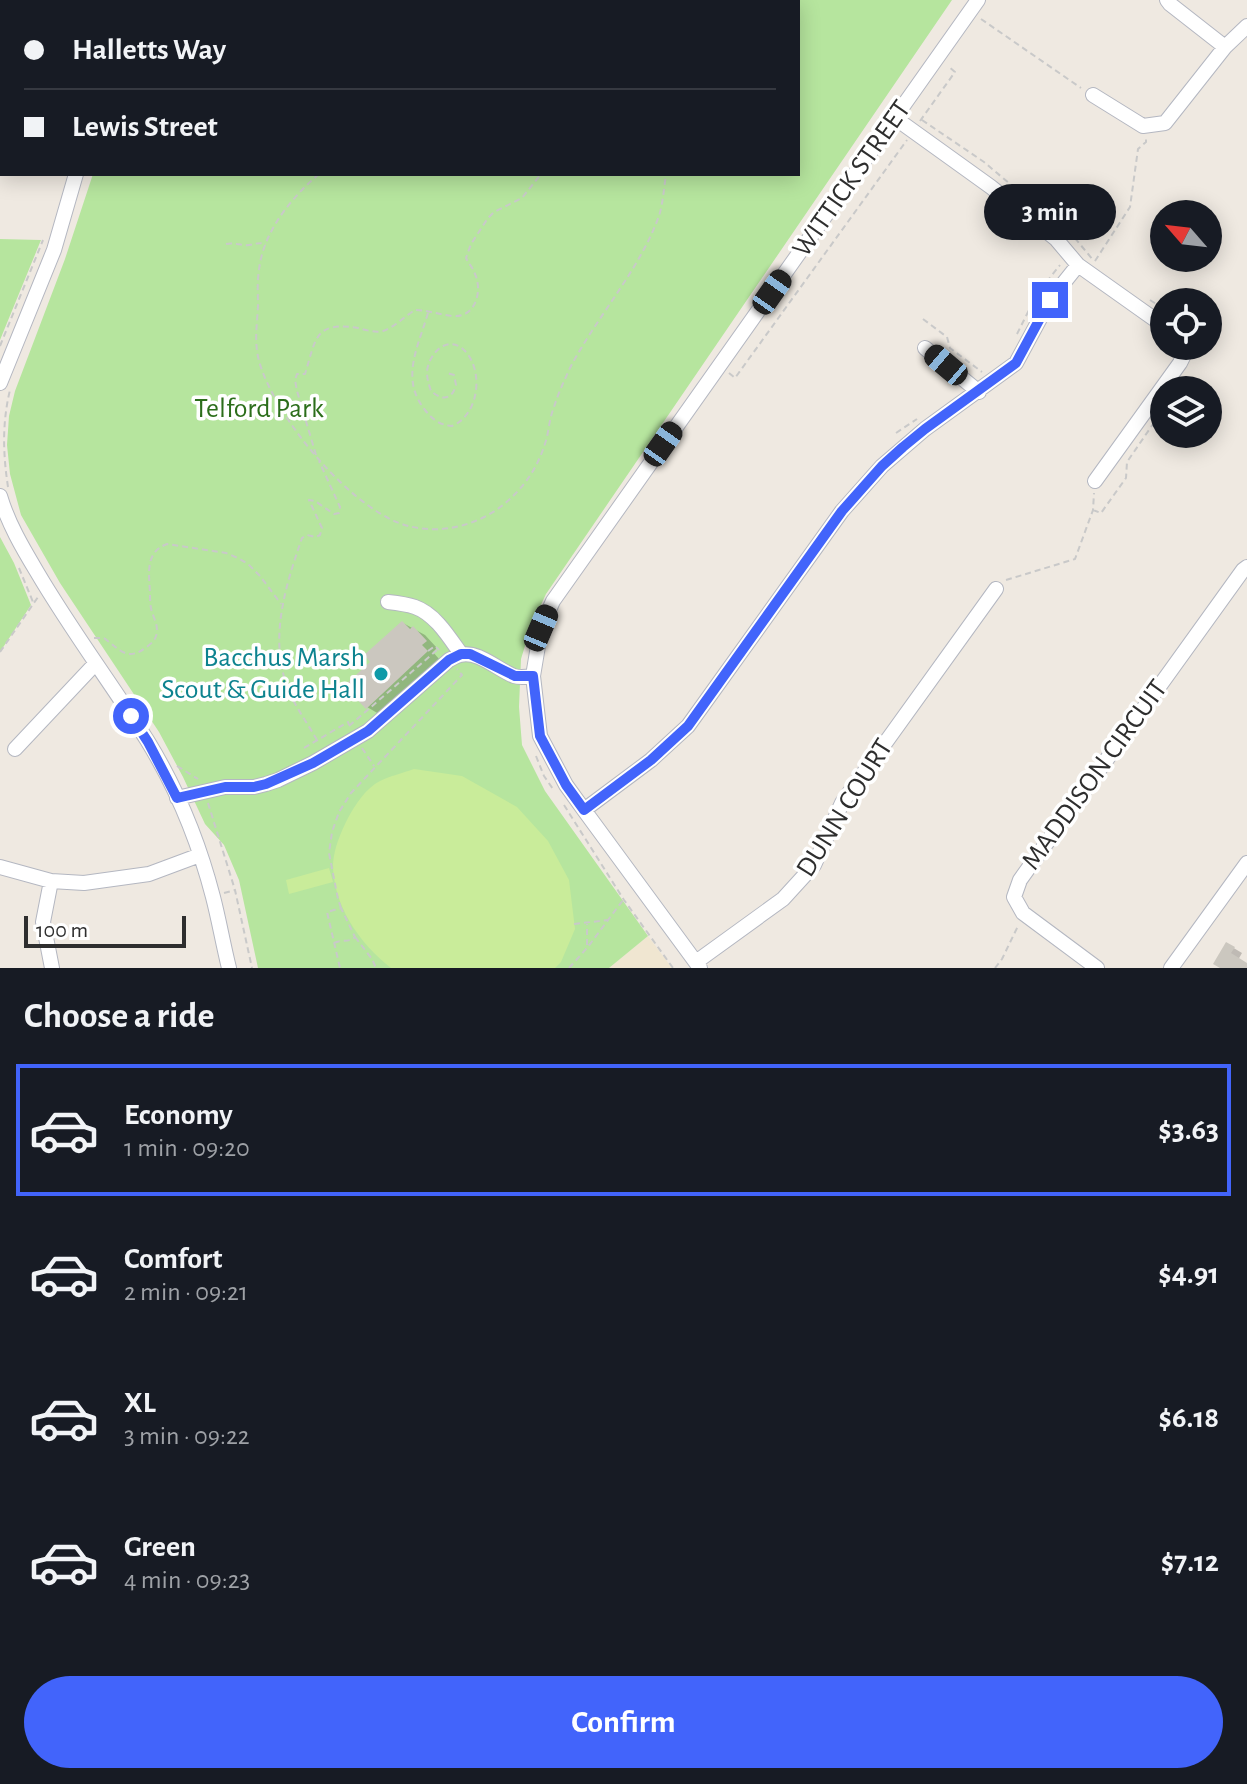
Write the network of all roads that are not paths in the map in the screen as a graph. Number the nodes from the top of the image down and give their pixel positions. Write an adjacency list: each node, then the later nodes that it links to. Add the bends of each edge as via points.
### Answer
1 (1167, 0): 4 (street)
2 (974, 6): 6 (street, WITTICK STREET)
3 (1247, 26): 4 (street)
4 (1225, 47): 5 (street, via 1165,123 1143,126)
5 (1093, 95)
6 (895, 118): 8 (street); 21 (street, WITTICK STREET, via 553,601 541,628)
7 (75, 176): 12 (street)
8 (1078, 258): 9 (street); 13 (street, via 1016,363)
9 (1150, 315)
10 (925, 348): 13 (street)
11 (1182, 360): 14 (street)
12 (5, 386)
13 (973, 387): 24 (street, via 882,466 842,511 688,726)
14 (1095, 481)
15 (5, 494): 20 (street, via 5,514)
16 (1247, 567): 32 (street, MADDISON CIRCUIT, via 1020,880 1014,897 1023,913)
17 (996, 589): 29 (street, DUNN COURT, via 842,803 814,865 783,899)
18 (388, 602): 19 (street, via 427,613)
19 (455, 657): 21 (street, via 470,654 515,676); 23 (street, via 368,731 313,763 266,784)
20 (95, 664): 22 (street); 23 (street, via 148,742)
21 (533, 676): 24 (street, WITTICK STREET, via 540,736)
22 (15, 749)
23 (177, 798): 25 (street)
24 (584, 810): 29 (street, WITTICK STREET)
25 (200, 855): 28 (street, via 149,874 84,883); 31 (street)
26 (1247, 863): 33 (street)
27 (0, 867): 28 (street)
28 (51, 881): 30 (street, via 43,922)
29 (698, 965)
30 (52, 968)
31 (229, 968)
32 (1097, 968)
33 (1171, 968)

